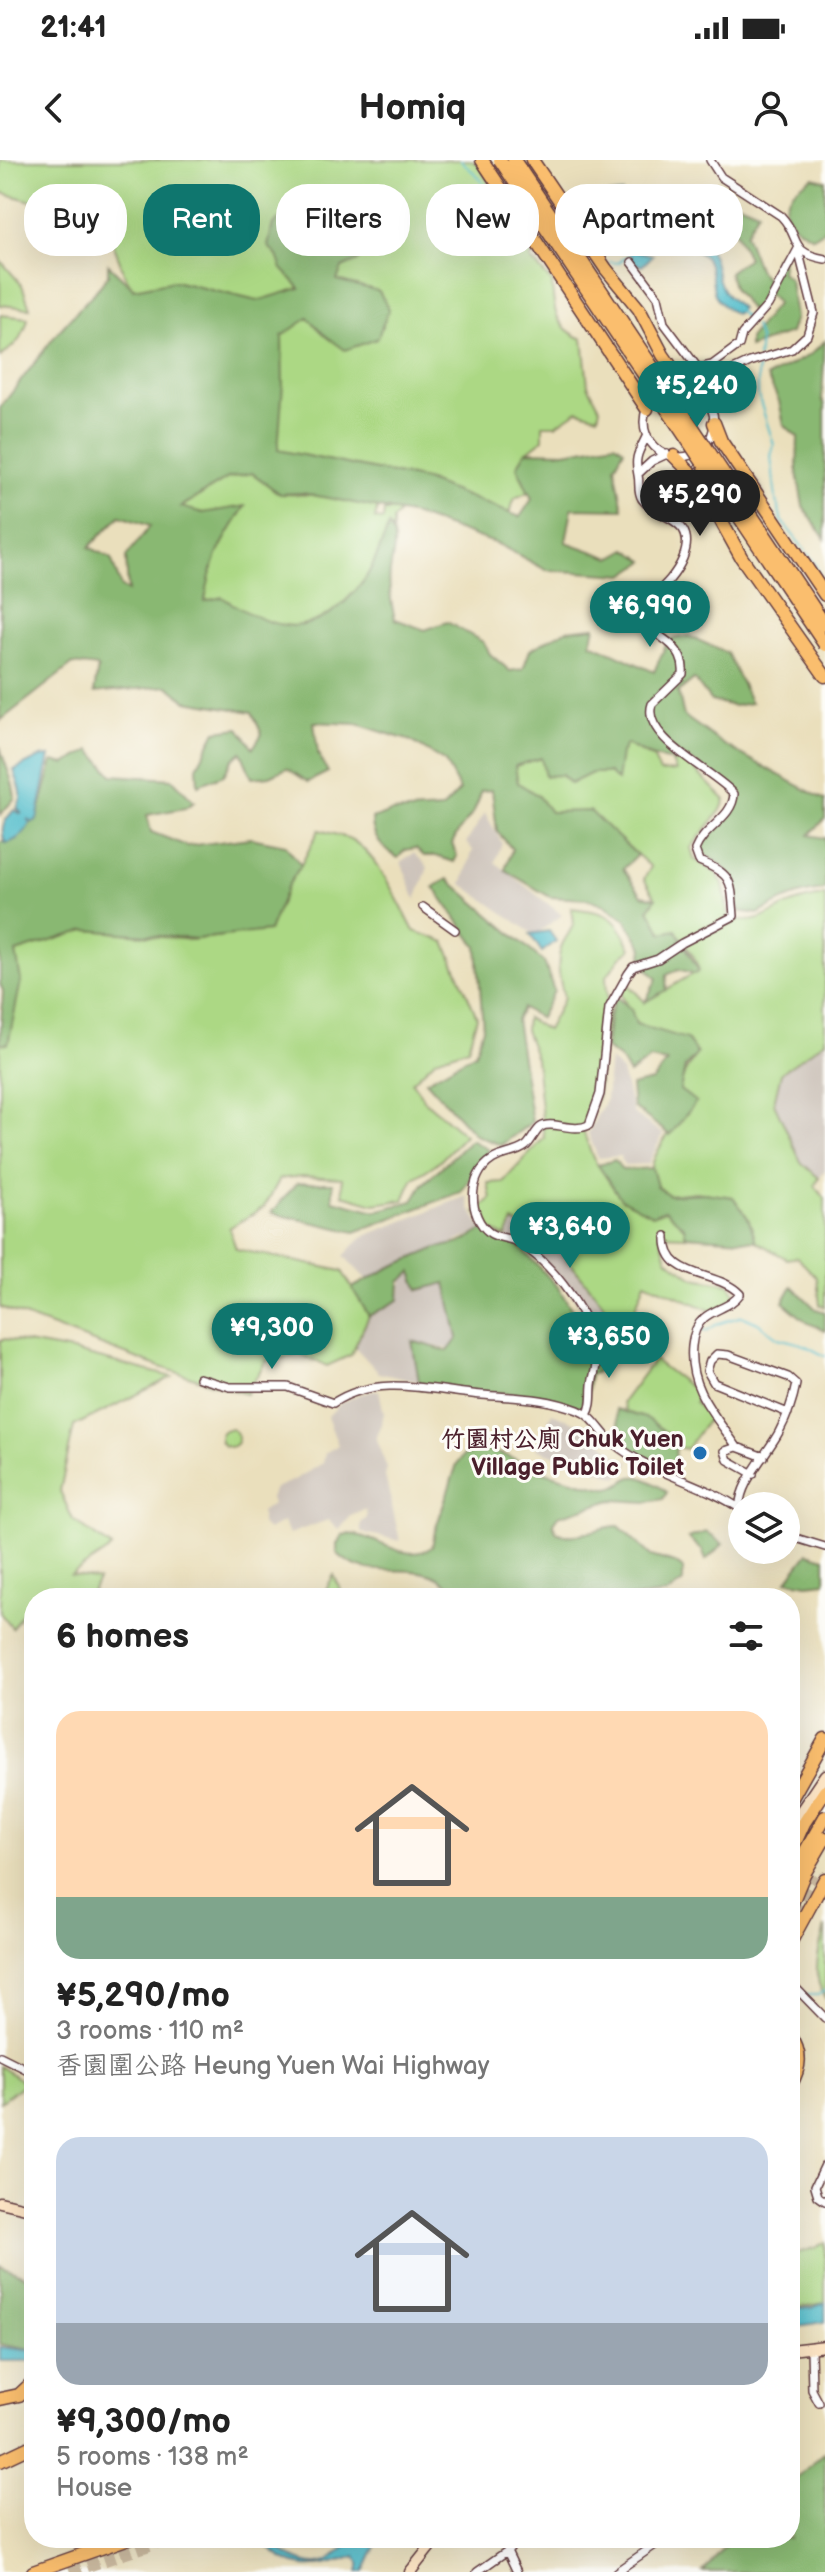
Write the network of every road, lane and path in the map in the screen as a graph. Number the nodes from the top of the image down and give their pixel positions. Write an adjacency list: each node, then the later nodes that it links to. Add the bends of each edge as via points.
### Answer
1 (482, 160): 12 (highway)
2 (500, 160): 19 (highway, bridge)
3 (514, 160): 18 (highway, bridge)
4 (532, 160): 10 (highway)
5 (710, 160): 6 (street, via 721,177 781,216)
6 (798, 249): 7 (street); 8 (street, via 739,345 712,365 698,368 664,323 658,297); 9 (street, via 811,292 810,331 800,344)
7 (825, 259)
8 (632, 262)
9 (725, 374): 10 (street); 11 (street)
10 (689, 389): 11 (street); 12 (street, via 660,393)
11 (711, 408): 13 (street)
12 (647, 409): 14 (street)
13 (714, 423): 15 (street, via 701,449); 17 (highway)
14 (647, 435): 15 (street); 16 (street, via 637,457)
15 (670, 455): 16 (street, via 652,461); 20 (highway, via 693,473 741,557)
16 (638, 474): 28 (street, via 641,497 678,522 685,545 665,587 632,619 675,646 684,666 683,674 652,704 650,719 664,738 734,794 730,809 695,850 699,861 724,872 734,916 628,974 609,1008 600,1094 589,1125 541,1127 521,1149 494,1159 475,1186 475,1212 485,1228 519,1243 547,1267 588,1323 597,1361)
17 (825, 595)
18 (825, 625)
19 (825, 645)
20 (825, 676)
21 (423, 907): 22 (street)
22 (455, 930)
23 (666, 1236): 26 (street, via 669,1256 679,1266 724,1281 740,1294 694,1330 691,1360)
24 (199, 1378): 28 (street, via 230,1387 288,1387 333,1403 349,1393 396,1385 535,1397)
25 (710, 1380): 26 (street); 27 (street); 27 (street, via 708,1366 717,1354 788,1377 796,1387)
26 (697, 1387): 29 (street)
27 (788, 1413): 30 (street)
28 (587, 1415): 33 (street, via 630,1455)
29 (737, 1447): 30 (street); 31 (street, via 725,1455)
30 (764, 1457): 31 (street)
31 (753, 1474): 32 (street)
32 (742, 1492)
33 (728, 1502)
34 (800, 1539): 35 (street)
35 (825, 1547)
36 (825, 1739): 38 (highway)
37 (825, 1775): 40 (street)
38 (800, 1783)
39 (825, 1791): 42 (highway)
40 (800, 1812)
41 (825, 1817): 45 (highway)
42 (800, 1832)
43 (825, 1838): 47 (highway)
44 (825, 1854): 46 (highway)
45 (800, 1861)
46 (819, 1876): 48 (highway)
47 (800, 1884)
48 (800, 1925)
49 (800, 1993): 50 (street)
50 (824, 2018)
51 (0, 2056): 52 (street)
52 (24, 2068)
53 (825, 2165): 54 (street, via 815,2186)
54 (825, 2201)
55 (0, 2202): 56 (street)
56 (24, 2208)
57 (825, 2346): 58 (street)
58 (811, 2349): 59 (street); 62 (street, via 812,2390)
59 (800, 2351)
60 (24, 2390): 61 (highway)
61 (0, 2399)
62 (819, 2403)
63 (24, 2450): 64 (highway)
64 (0, 2461)
65 (101, 2548): 70 (highway)
66 (429, 2548): 71 (street)
67 (510, 2548): 69 (street)
68 (651, 2548): 74 (street)
69 (507, 2551): 72 (street); 73 (street)
70 (33, 2572)
71 (410, 2572)
72 (477, 2572)
73 (517, 2572)
74 (616, 2572)

